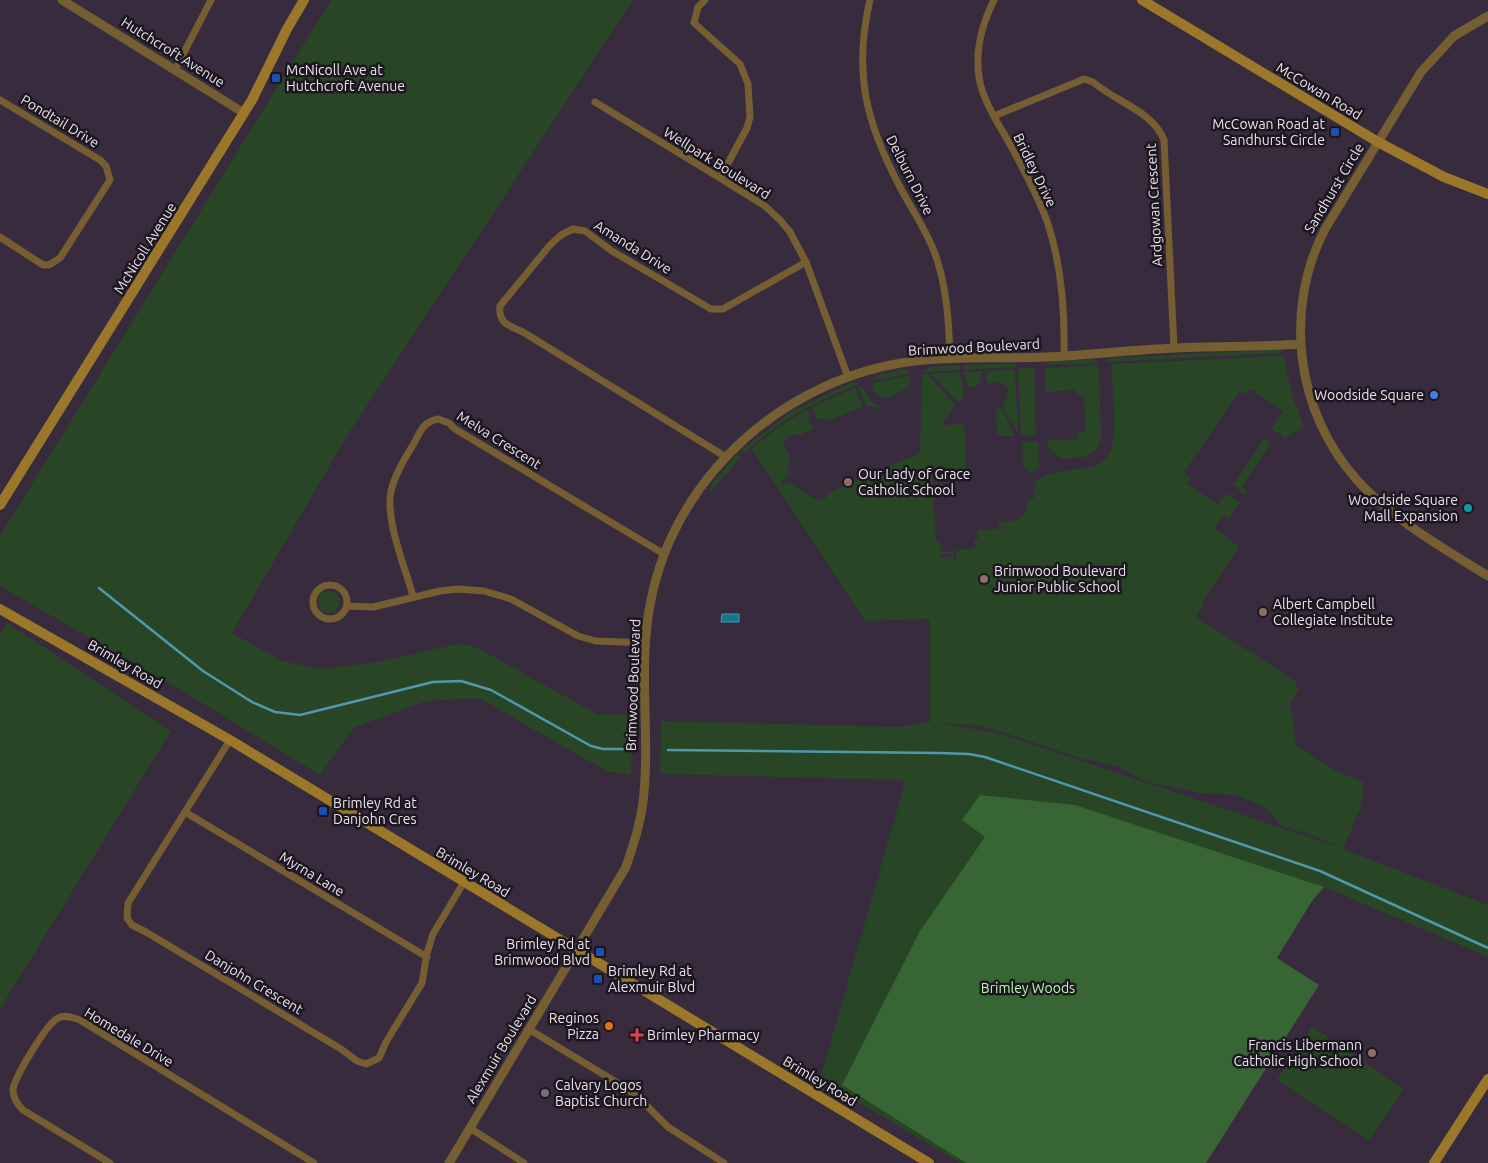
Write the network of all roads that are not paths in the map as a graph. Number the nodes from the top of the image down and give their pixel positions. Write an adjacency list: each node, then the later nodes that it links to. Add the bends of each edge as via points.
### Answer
1 (62, 0): 9 (street, Hutchcroft Avenue)
2 (211, 0): 9 (street)
3 (304, 0): 12 (main road, McNicoll Avenue)
4 (704, 0): 15 (street, via 698,7 694,23 740,64 746,74 750,104 747,128)
5 (870, 0): 22 (street, Delburn Drive, via 863,32 867,108 878,143 926,234 940,268 947,305)
6 (994, 0): 13 (street, Bridley Drive, via 984,20 978,63 979,79)
7 (1142, 0): 14 (main road, McCowan Road)
8 (1488, 16): 14 (street, Sandhurst Circle, via 1454,36 1421,72)
9 (176, 70): 12 (street, Hutchcroft Avenue)
10 (0, 100): 17 (street, Pondtail Drive, via 100,160 106,166 110,180 60,258 49,265 35,261)
11 (595, 102): 15 (street, Wellpark Boulevard)
12 (244, 112): 25 (main road, McNicoll Avenue)
13 (994, 116): 20 (street, Ardgowan Crescent, via 1084,79 1145,117 1161,132 1164,140); 21 (street, Bridley Drive, via 1039,200 1048,224 1061,280)
14 (1378, 142): 16 (main road, McCowan Road, via 1444,177); 19 (street, Sandhurst Circle, via 1316,246 1301,306)
15 (720, 178): 18 (street, Wellpark Boulevard, via 765,206 780,220)
16 (1488, 194)
17 (0, 237)
18 (806, 262): 23 (street, Wellpark Boulevard); 24 (street, Amanda Drive, via 723,308 711,309 612,251 586,231 573,229 550,245 500,306 503,323 523,332)
19 (1300, 344): 20 (street, Brimwood Boulevard); 27 (street, Sandhurst Circle, via 1317,416 1345,466 1381,503)
20 (1174, 348): 21 (street, Brimwood Boulevard)
21 (1064, 356): 22 (street, Brimwood Boulevard)
22 (950, 360): 23 (street, Brimwood Boulevard, via 915,361)
23 (848, 377): 24 (street, Brimwood Boulevard, via 817,390 770,417)
24 (726, 456): 26 (street, Brimwood Boulevard, via 698,491)
25 (0, 505)
26 (664, 554): 28 (street, Melva Crescent, via 438,419 424,425 420,431 391,491 391,516); 31 (street, Brimwood Boulevard, via 650,600)
27 (1488, 576)
28 (413, 596): 29 (street, via 373,607); 31 (street, via 458,589 484,591 511,599 578,636 596,641)
29 (347, 606): 29 (street, via 342,590 332,585 321,588 313,602 316,613 326,619 342,616)
30 (0, 609): 32 (main road, Brimley Road)
31 (646, 643): 35 (street, Brimwood Boulevard, via 643,793 639,826 620,878)
32 (230, 740): 33 (street, Danjohn Crescent); 34 (main road, Brimley Road)
33 (185, 812): 36 (street, Myrna Lane); 36 (street, Danjohn Crescent, via 128,903 126,913 129,922 357,1061 366,1064 379,1058 422,982)
34 (464, 882): 35 (main road, Brimley Road); 36 (street, Danjohn Crescent, via 434,934)
35 (577, 950): 37 (street, Alexmuir Boulevard); 45 (main road, Brimley Road)
36 (427, 957)
37 (530, 1030): 39 (street, Alexmuir Boulevard); 44 (street, via 621,1085 668,1127)
38 (1488, 1079): 46 (main road)
39 (470, 1128): 42 (street, Alexmuir Boulevard); 43 (street)
40 (110, 1163): 41 (street, Homedale Drive, via 22,1110 14,1098 14,1086 20,1074 49,1025 57,1018 68,1016 80,1020)
41 (314, 1163)
42 (449, 1163)
43 (524, 1163)
44 (724, 1163)
45 (929, 1163)
46 (1434, 1163)

